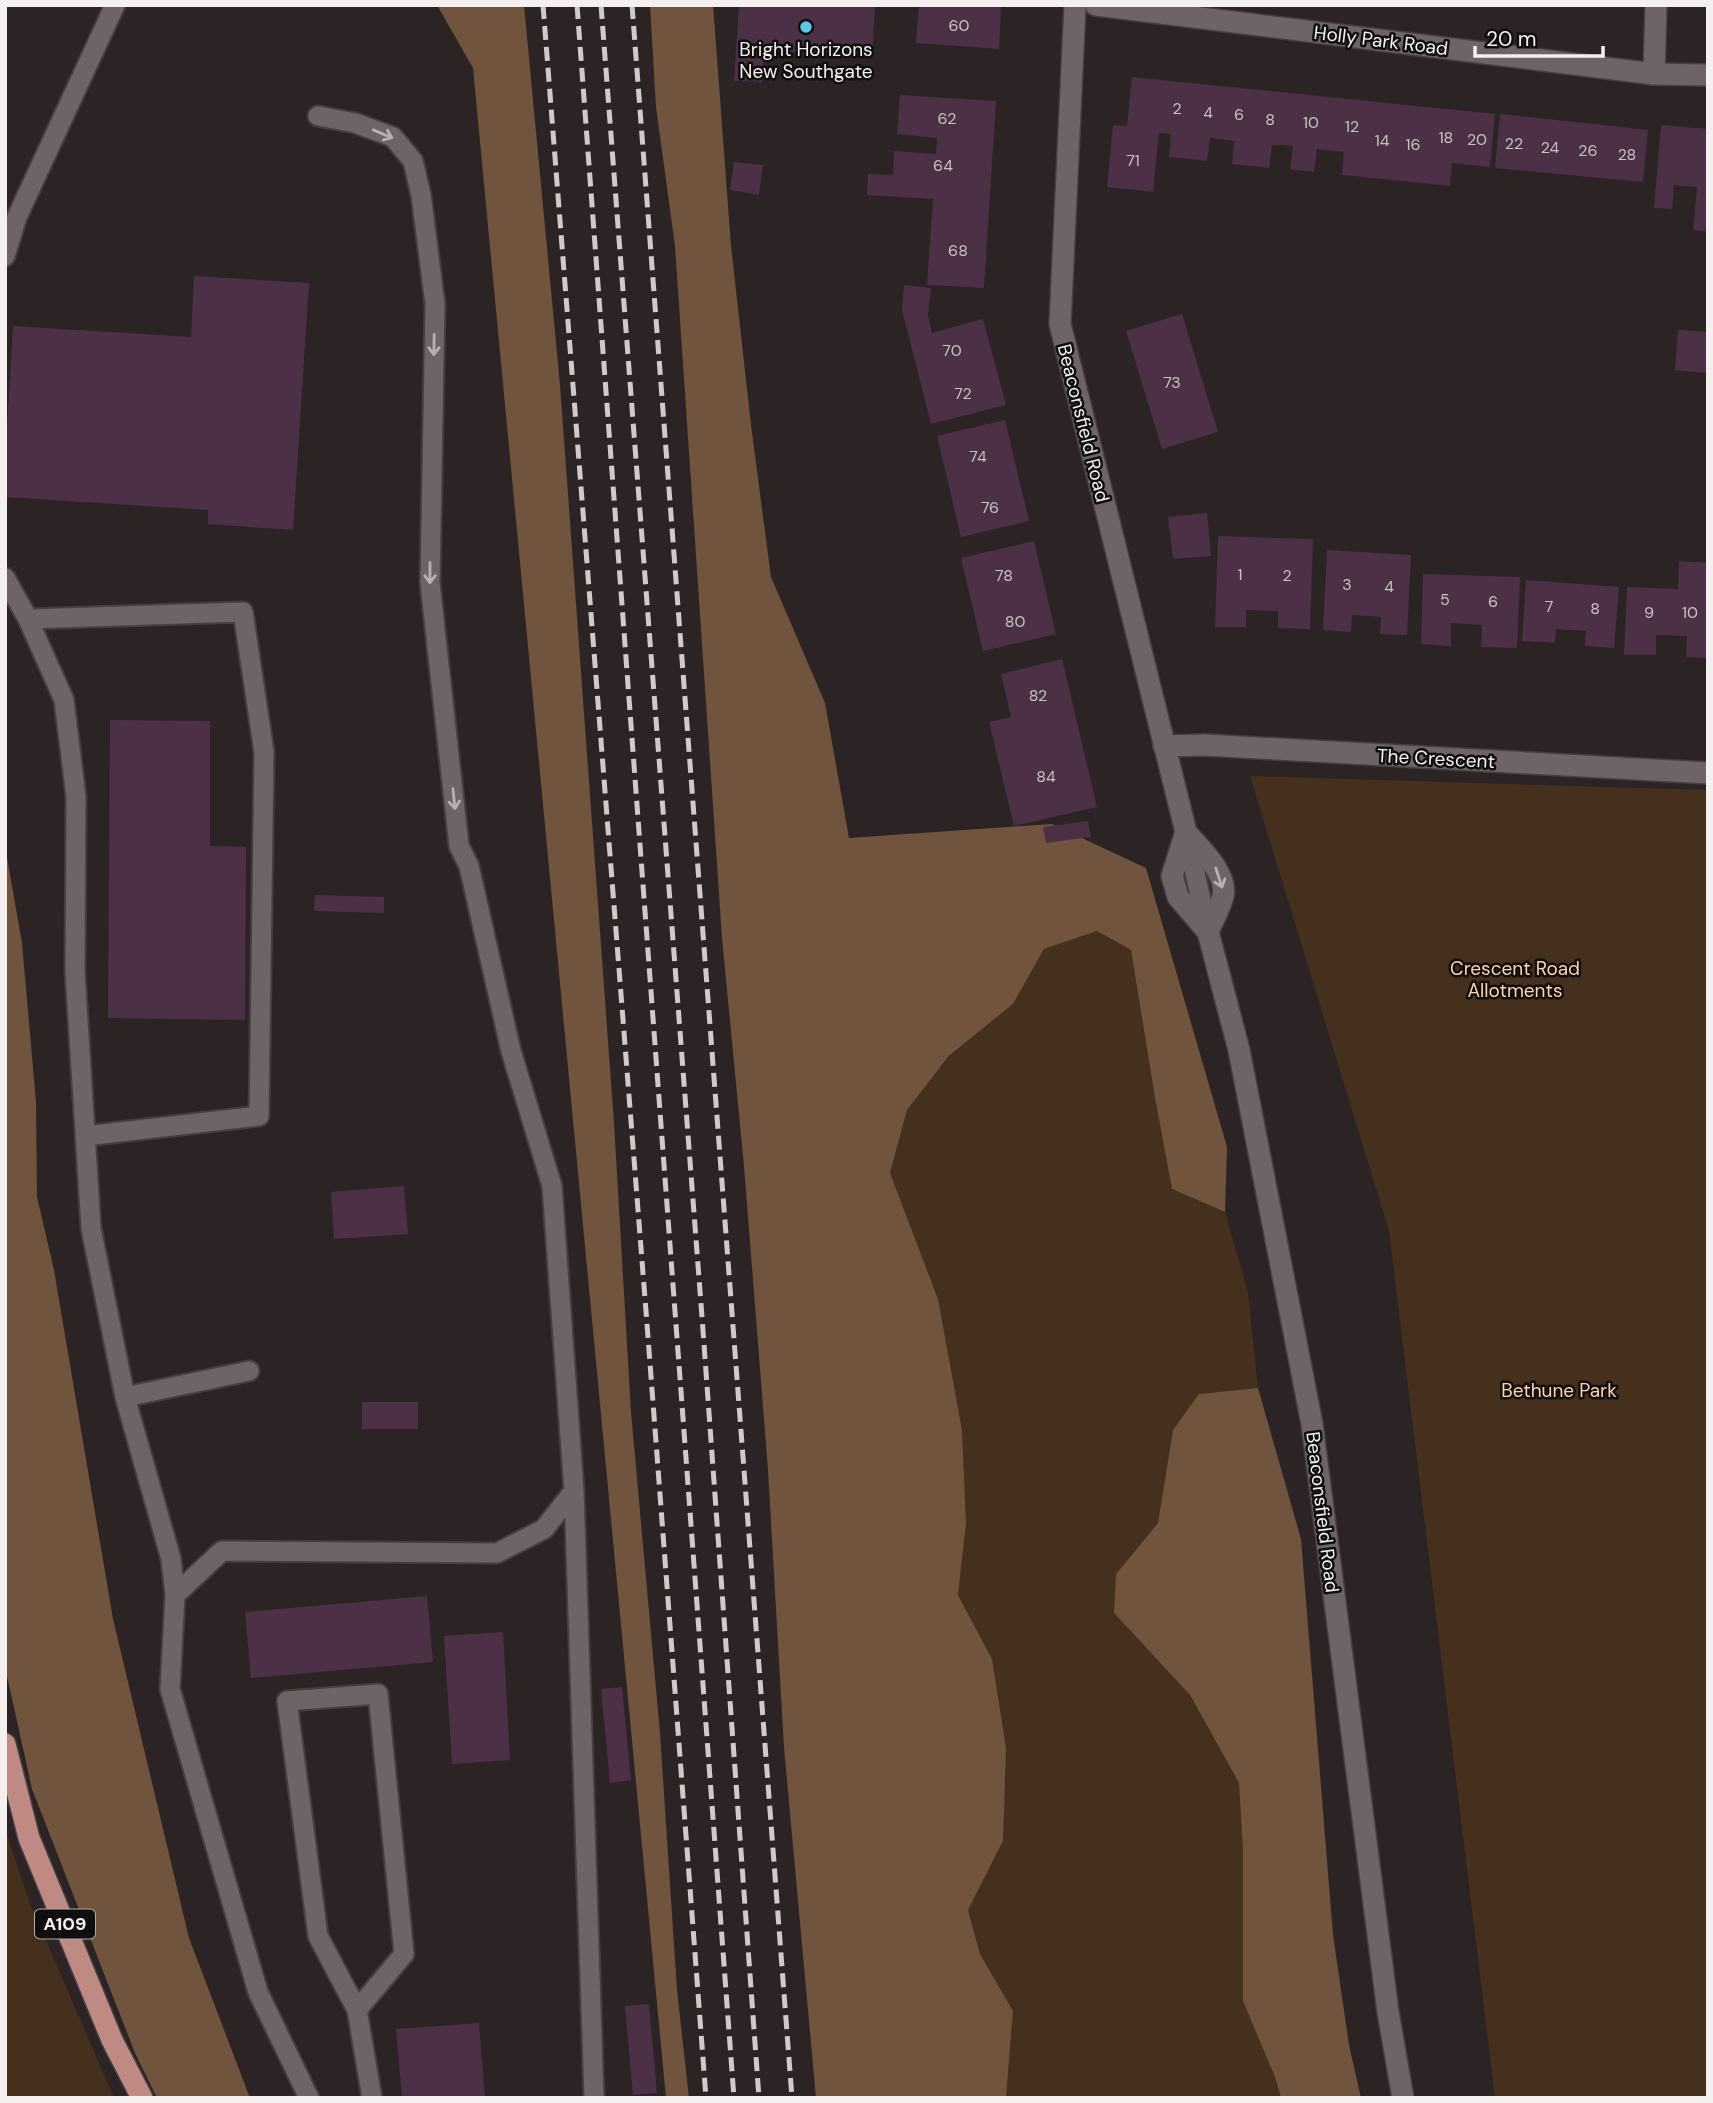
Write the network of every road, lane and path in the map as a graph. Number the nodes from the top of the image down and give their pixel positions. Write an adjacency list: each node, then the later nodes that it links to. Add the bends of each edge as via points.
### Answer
1 (115, 5): 8 (lane, via 17,217)
2 (1075, 5): 11 (street, Beaconsfield Road, via 1059,324)
3 (1096, 5): 5 (street, Holly Park Road)
4 (1656, 5): 5 (street)
5 (1654, 74): 6 (street, Holly Park Road)
6 (1708, 75)
7 (318, 116): 18 (lane, one-way to 18, via 355,122 393,137 413,161 421,195 435,304 430,583 459,846 470,866 511,1051 552,1186)
8 (5, 256)
9 (5, 578): 10 (lane)
10 (28, 619): 15 (lane, via 64,700 76,797 75,972); 15 (lane, via 243,612 264,752 258,1116)
11 (1164, 746): 12 (street, The Crescent); 13 (street, Beaconsfield Road)
12 (1708, 773)
13 (1186, 832): 14 (street, Beaconsfield Road, via 1172,876 1178,897); 14 (street, Beaconsfield Road, via 1218,869 1224,894)
14 (1208, 932): 26 (street, Beaconsfield Road, via 1239,1050 1312,1424)
15 (85, 1136): 17 (lane, via 91,1228)
16 (249, 1371): 17 (lane)
17 (125, 1397): 19 (lane, via 171,1559)
18 (574, 1490): 19 (lane, via 544,1529 497,1553 222,1551); 25 (lane)
19 (175, 1595): 23 (lane, via 170,1689 258,1992)
20 (5, 1744): 22 (main road, A109, via 29,1838 112,2040)
21 (357, 2010): 21 (lane, via 317,1936 288,1701 378,1694 404,1954); 24 (lane)
22 (142, 2098)
23 (309, 2098)
24 (372, 2098)
25 (594, 2098)
26 (1403, 2098)

